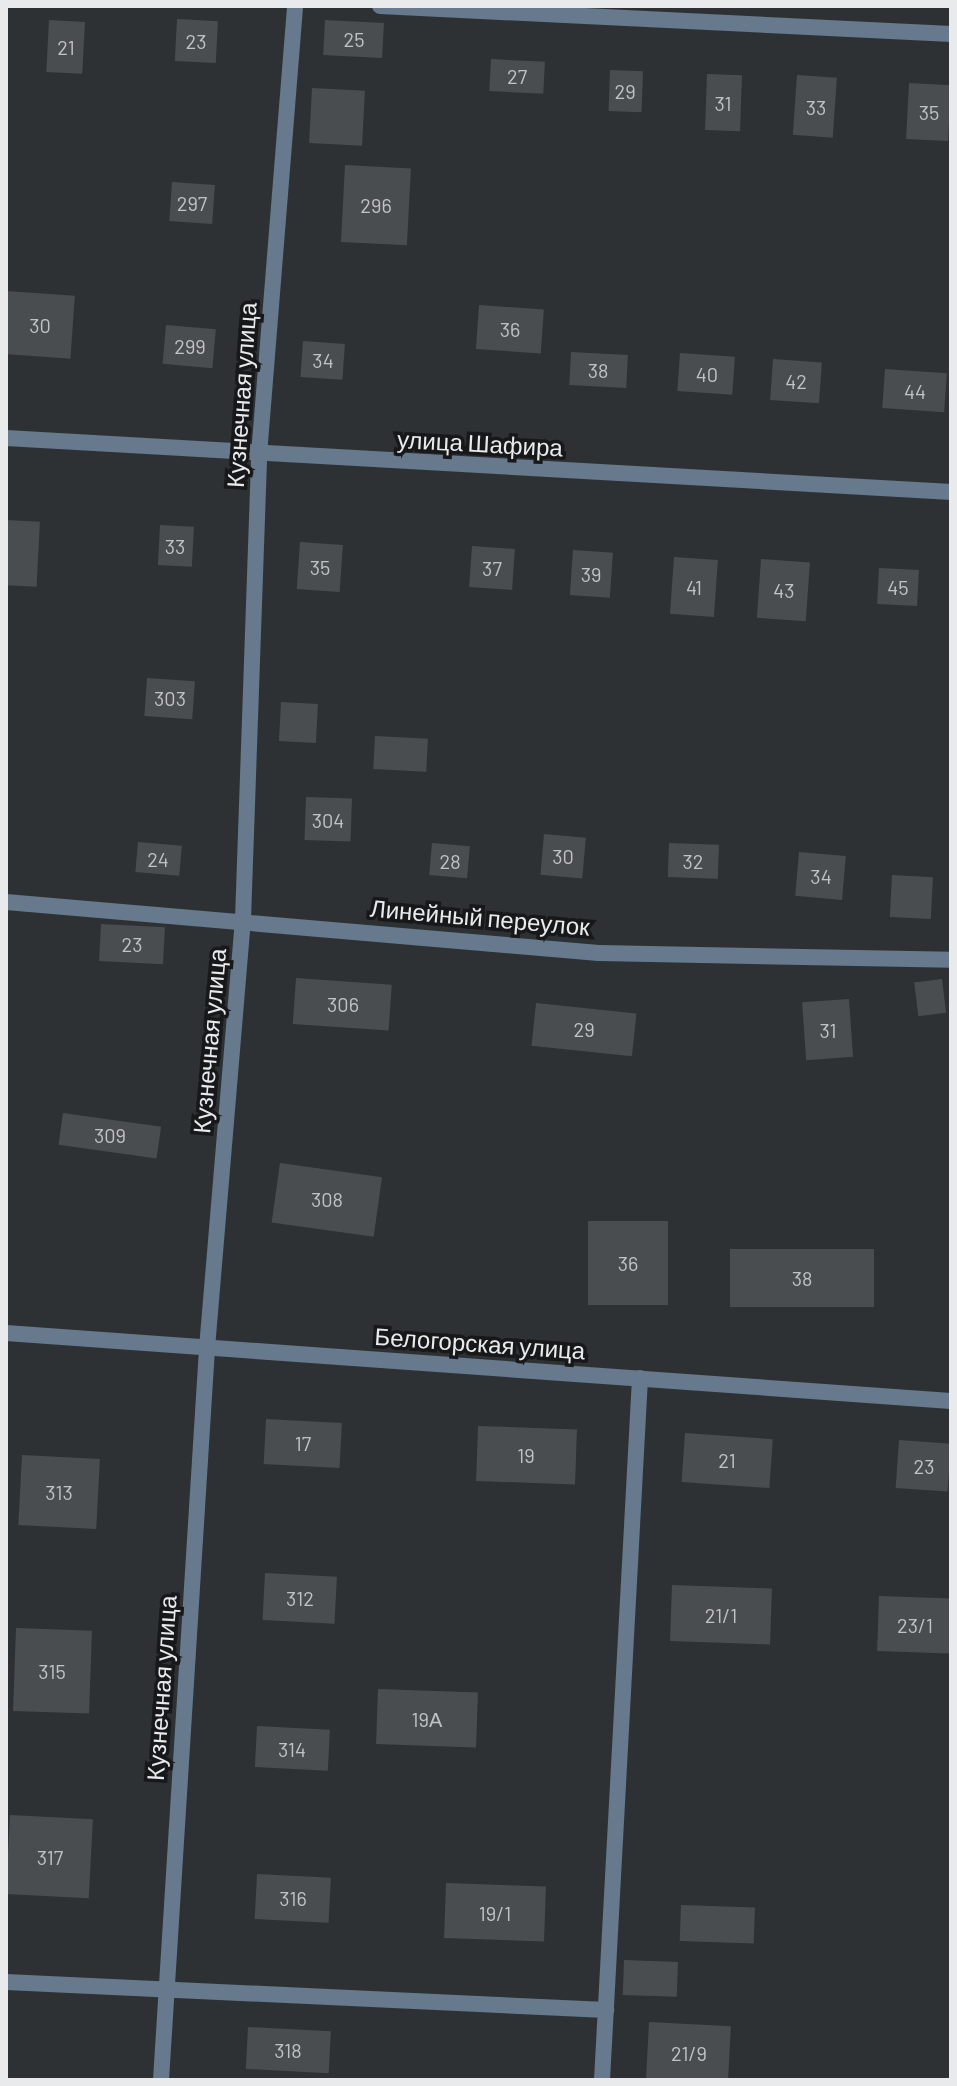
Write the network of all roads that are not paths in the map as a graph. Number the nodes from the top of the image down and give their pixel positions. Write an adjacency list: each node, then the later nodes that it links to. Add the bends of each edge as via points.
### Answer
1 (295, 6): 5 (street, Кузнечная улица)
2 (380, 6): 3 (street)
3 (951, 34)
4 (6, 438): 5 (street, улица Шафира)
5 (259, 455): 6 (street, улица Шафира); 8 (street, Кузнечная улица)
6 (951, 492)
7 (6, 902): 8 (street, Линейный переулок)
8 (243, 919): 9 (street, Линейный переулок, via 599,953); 11 (street, Кузнечная улица)
9 (951, 960)
10 (6, 1333): 11 (street, Белогорская улица)
11 (207, 1348): 12 (street, Белогорская улица); 15 (street, Кузнечная улица)
12 (640, 1378): 13 (street, Белогорская улица); 16 (street)
13 (951, 1401)
14 (6, 1982): 15 (street)
15 (166, 1989): 16 (street); 17 (street, Кузнечная улица)
16 (606, 2010): 18 (street)
17 (161, 2080)
18 (602, 2080)

